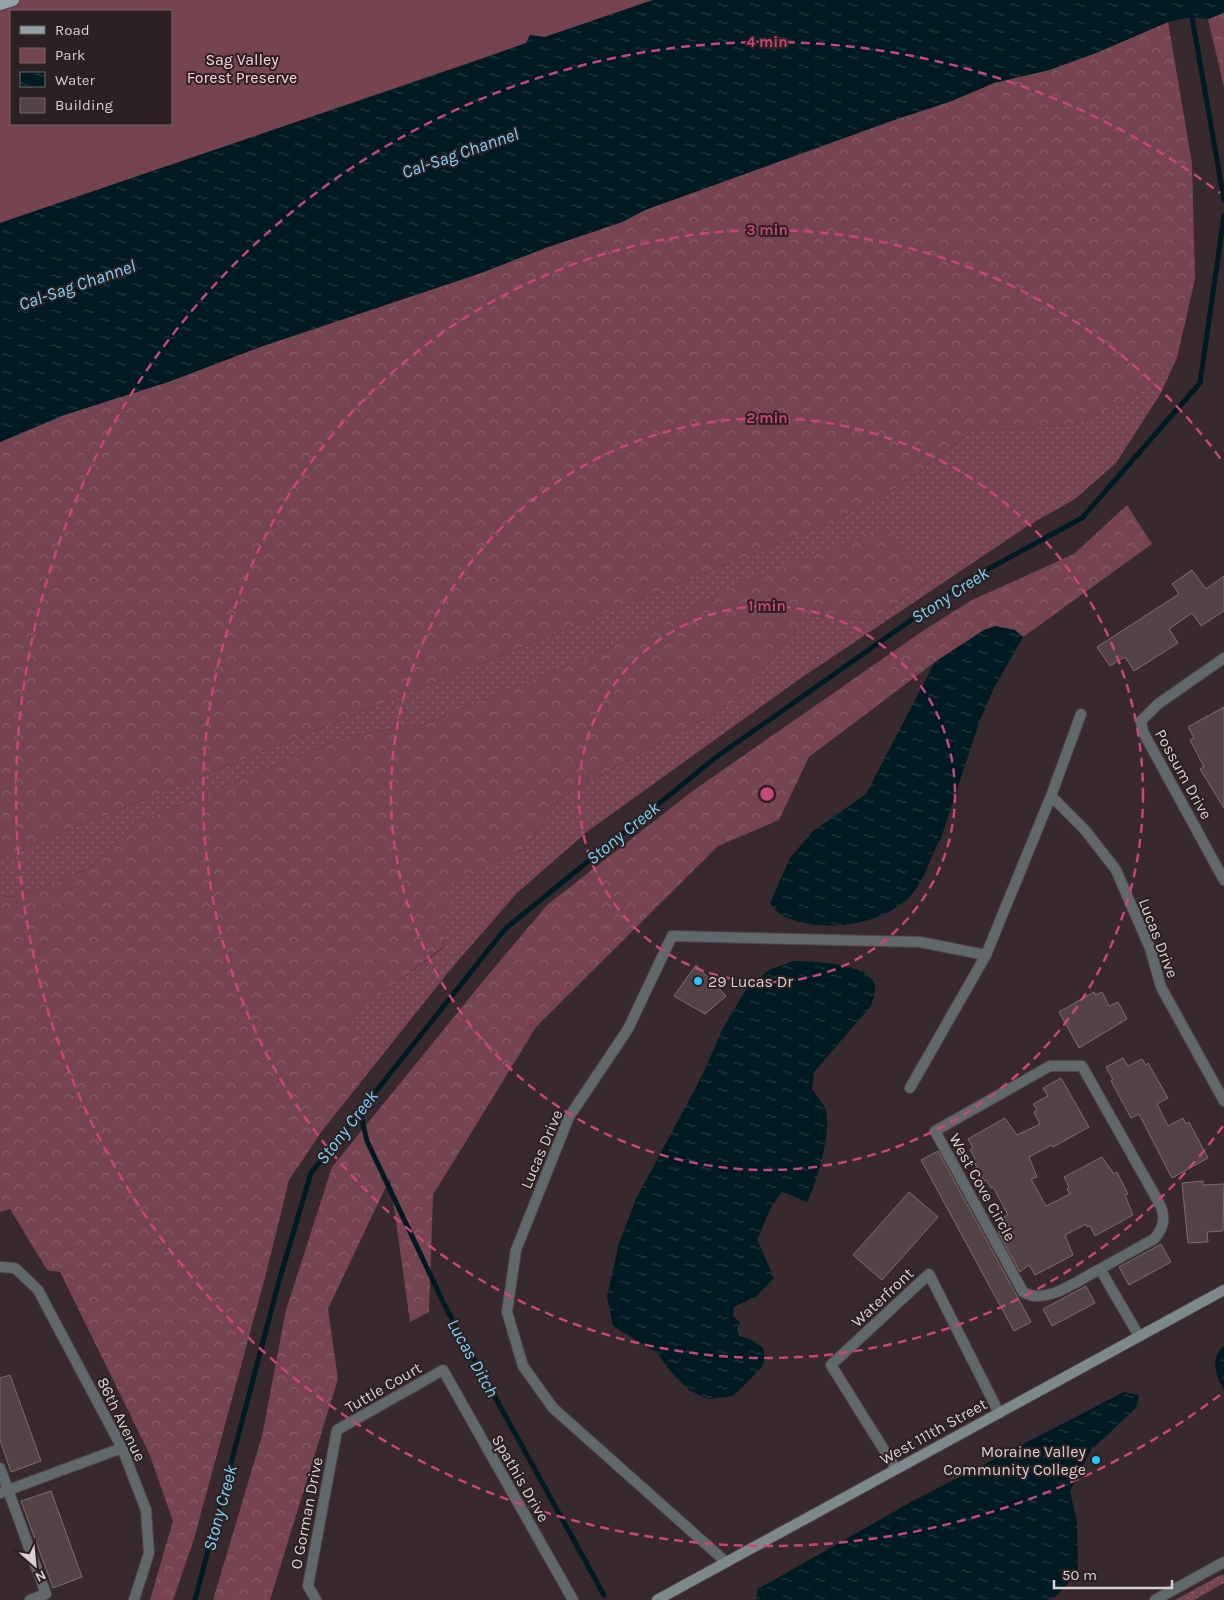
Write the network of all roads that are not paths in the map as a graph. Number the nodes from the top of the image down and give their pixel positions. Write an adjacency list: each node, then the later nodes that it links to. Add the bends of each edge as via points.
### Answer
1 (13, 0): 2 (main road)
2 (0, 4)
3 (1224, 658): 6 (street, Possum Drive, via 1158,704 1141,721 1143,732)
4 (1081, 714): 5 (street)
5 (1052, 796): 7 (street); 9 (street, Lucas Drive, via 1086,830 1116,870 1150,948 1161,987)
6 (1224, 880)
7 (986, 955): 8 (street); 21 (street, Lucas Drive, via 920,942 672,936 628,1029 569,1117 516,1250 507,1312 523,1366 553,1408)
8 (910, 1088)
9 (1224, 1101)
10 (0, 1267): 17 (street, 86th Avenue, via 15,1268 38,1290)
11 (1100, 1269): 11 (street, West Cove Circle, via 1154,1239 1160,1233 1164,1216 1082,1066 1050,1066 935,1131 1024,1292 1039,1298 1050,1295); 13 (street)
12 (1224, 1290): 13 (main road, West 111th Street)
13 (1140, 1336): 15 (main road, West 111th Street)
14 (443, 1370): 16 (street, Tuttle Court); 26 (street, Spathis Drive)
15 (999, 1413): 19 (main road, West 111th Street); 19 (street, Waterfront, via 929,1274 831,1365)
16 (337, 1430): 25 (street, O Gorman Drive, via 308,1586)
17 (122, 1448): 20 (street); 24 (street, 86th Avenue, via 146,1510 149,1545)
18 (0, 1468): 20 (street)
19 (896, 1469): 21 (main road, West 111th Street)
20 (4, 1491): 23 (street, via 46,1594)
21 (726, 1562): 27 (main road, West 111th Street)
22 (1224, 1562): 28 (street)
23 (30, 1600)
24 (134, 1600)
25 (316, 1600)
26 (573, 1600)
27 (657, 1600)
28 (1155, 1600)

